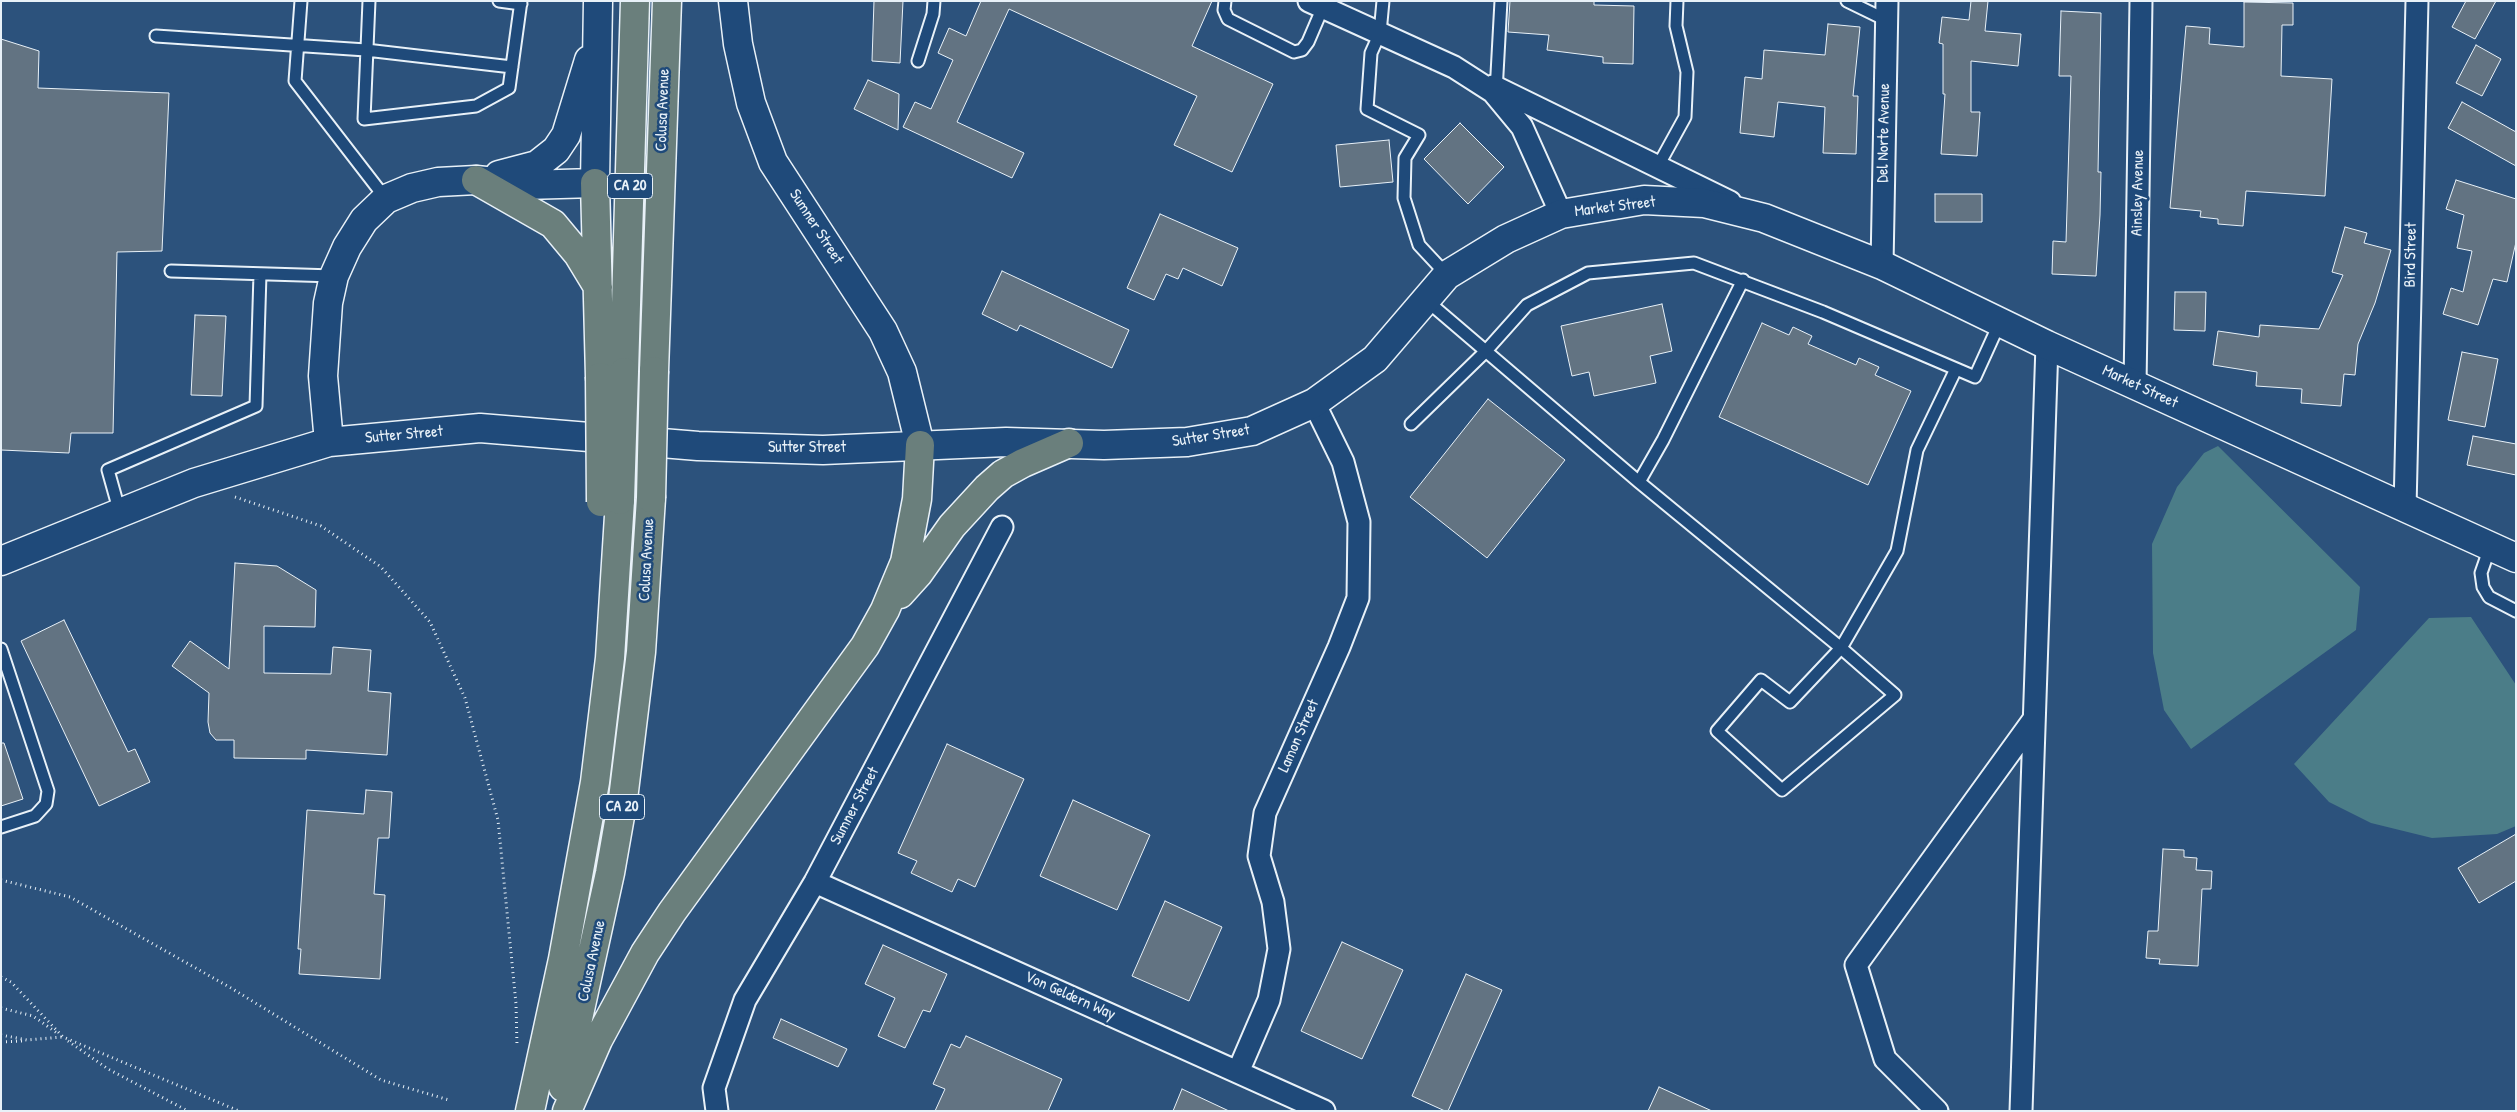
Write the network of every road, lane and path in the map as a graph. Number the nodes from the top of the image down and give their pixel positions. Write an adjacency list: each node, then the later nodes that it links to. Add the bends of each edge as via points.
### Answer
1 (301, 1): 22 (lane)
2 (369, 1): 23 (lane)
3 (499, 1): 16 (lane)
4 (598, 1): 19 (main road)
5 (635, 1): 45 (highway, Colusa Avenue / CA 20)
6 (667, 1): 80 (highway, Colusa Avenue / CA 20, bridge, via 651,498 641,652 623,799 592,961)
7 (734, 1): 51 (main road, Sumner Street, via 738,44 751,103 773,162 883,331 902,372)
8 (934, 1): 24 (lane)
9 (1225, 1): 17 (lane, via 1228,19 1294,52 1302,50 1308,42)
10 (1383, 1): 20 (lane)
11 (1501, 1): 26 (lane)
12 (1677, 1): 27 (lane, via 1676,26 1687,72 1685,117)
13 (1847, 1): 18 (lane)
14 (2141, 1): 46 (street, Ainsley Avenue)
15 (2417, 1): 54 (street, Bird Street)
16 (521, 3): 25 (lane)
17 (1316, 4): 20 (street, Market Street)
18 (1887, 11): 33 (street, Del Norte Avenue)
19 (598, 33): 28 (main road, via 566,135 556,150 537,165); 29 (main road)
20 (1380, 33): 26 (street, Market Street, via 1454,67); 36 (lane, via 1370,53 1367,109 1419,135 1405,158 1404,198 1419,245)
21 (156, 36): 22 (lane)
22 (298, 46): 23 (lane); 30 (lane, via 295,81)
23 (366, 50): 25 (lane); 25 (lane, via 364,119 476,106 509,88)
24 (918, 61)
25 (512, 67)
26 (1496, 92): 27 (street, Market Street); 31 (street, Market Street, via 1522,127)
27 (1658, 166): 32 (street, Market Street)
28 (476, 180): 29 (main road, via 525,185); 30 (main road, via 438,182 412,188); 39 (highway, via 553,224 578,254)
29 (596, 183): 39 (highway)
30 (386, 200): 37 (main road, via 364,220)
31 (1561, 214): 32 (main road, Market Street, via 1644,200 1704,202); 36 (main road, Sutter Street, via 1506,239)
32 (1764, 218): 33 (main road, Market Street)
33 (1882, 264): 41 (main road, Market Street)
34 (171, 271): 35 (lane)
35 (260, 274): 37 (lane); 55 (lane, via 256,406 108,470)
36 (1447, 275): 40 (main road, Sutter Street)
37 (334, 276): 49 (main road, via 328,303 323,376)
38 (1743, 280): 43 (lane, via 1694,263 1588,273 1528,306); 44 (lane); 52 (lane)
39 (599, 288): 45 (highway)
40 (1426, 300): 43 (lane); 47 (main road, Sutter Street, via 1375,359)
41 (2000, 322): 42 (main road, Market Street); 44 (lane, via 1976,377)
42 (2047, 345): 46 (main road, Market Street); 64 (street)
43 (1485, 352): 48 (lane); 52 (lane)
44 (1956, 369): 62 (lane, via 1917,450 1897,551)
45 (612, 374): 79 (highway, Colusa Avenue / CA 20, bridge, via 610,658 603,724 586,841)
46 (2135, 385): 54 (main road, Market Street)
47 (1314, 404): 50 (main road, Sutter Street, via 1252,430 1187,442); 75 (street, Lamon Street, via 1343,462 1359,522 1358,598 1265,813 1259,856 1273,902 1279,949 1269,1000)
48 (1410, 424)
49 (329, 442): 51 (main road, Sutter Street, via 480,428 708,446 823,450); 55 (main road, Sutter Street, via 194,483)
50 (1069, 443): 51 (main road, Sutter Street); 60 (highway, via 1023,463 987,488)
51 (920, 445): 60 (highway, via 917,498 905,562)
52 (1639, 482): 62 (lane)
53 (229, 495): 74 (path, via 321,526 381,567 430,622 465,698 498,820)
54 (2405, 508): 57 (main road, Market Street)
55 (120, 513): 59 (main road, Sutter Street)
56 (1002, 527): 67 (street, Sumner Street)
57 (2490, 547): 58 (main road, Market Street); 61 (lane, via 2482,573 2483,588 2489,597)
58 (2516, 558)
59 (1, 561)
60 (885, 610): 81 (highway, via 865,646 645,953 598,1040)
61 (2516, 611)
62 (1841, 648): 62 (lane, via 1895,695 1782,790 1717,731 1761,680 1790,702)
63 (1, 650): 65 (lane, via 48,791 46,804 35,816)
64 (2034, 719): 84 (street, via 1856,965 1885,1059); 85 (street)
65 (1, 827)
66 (1, 880): 76 (path, via 70,897 230,988 381,1080)
67 (816, 882): 75 (street, Von Geldern Way); 82 (street, Sumner Street, via 745,1000 714,1088)
68 (1, 977): 71 (path, via 12,982)
69 (1, 1008): 71 (path, via 32,1016)
70 (1, 1035): 72 (path)
71 (63, 1037): 72 (path); 77 (path, via 108,1069); 78 (path)
72 (27, 1040): 73 (path)
73 (1, 1042)
74 (518, 1052)
75 (1238, 1072): 83 (street, Von Geldern Way)
76 (449, 1100)
77 (188, 1111)
78 (239, 1111)
79 (530, 1111)
80 (557, 1111)
81 (567, 1111)
82 (717, 1111)
83 (1324, 1111)
84 (1937, 1111)
85 (2021, 1111)

